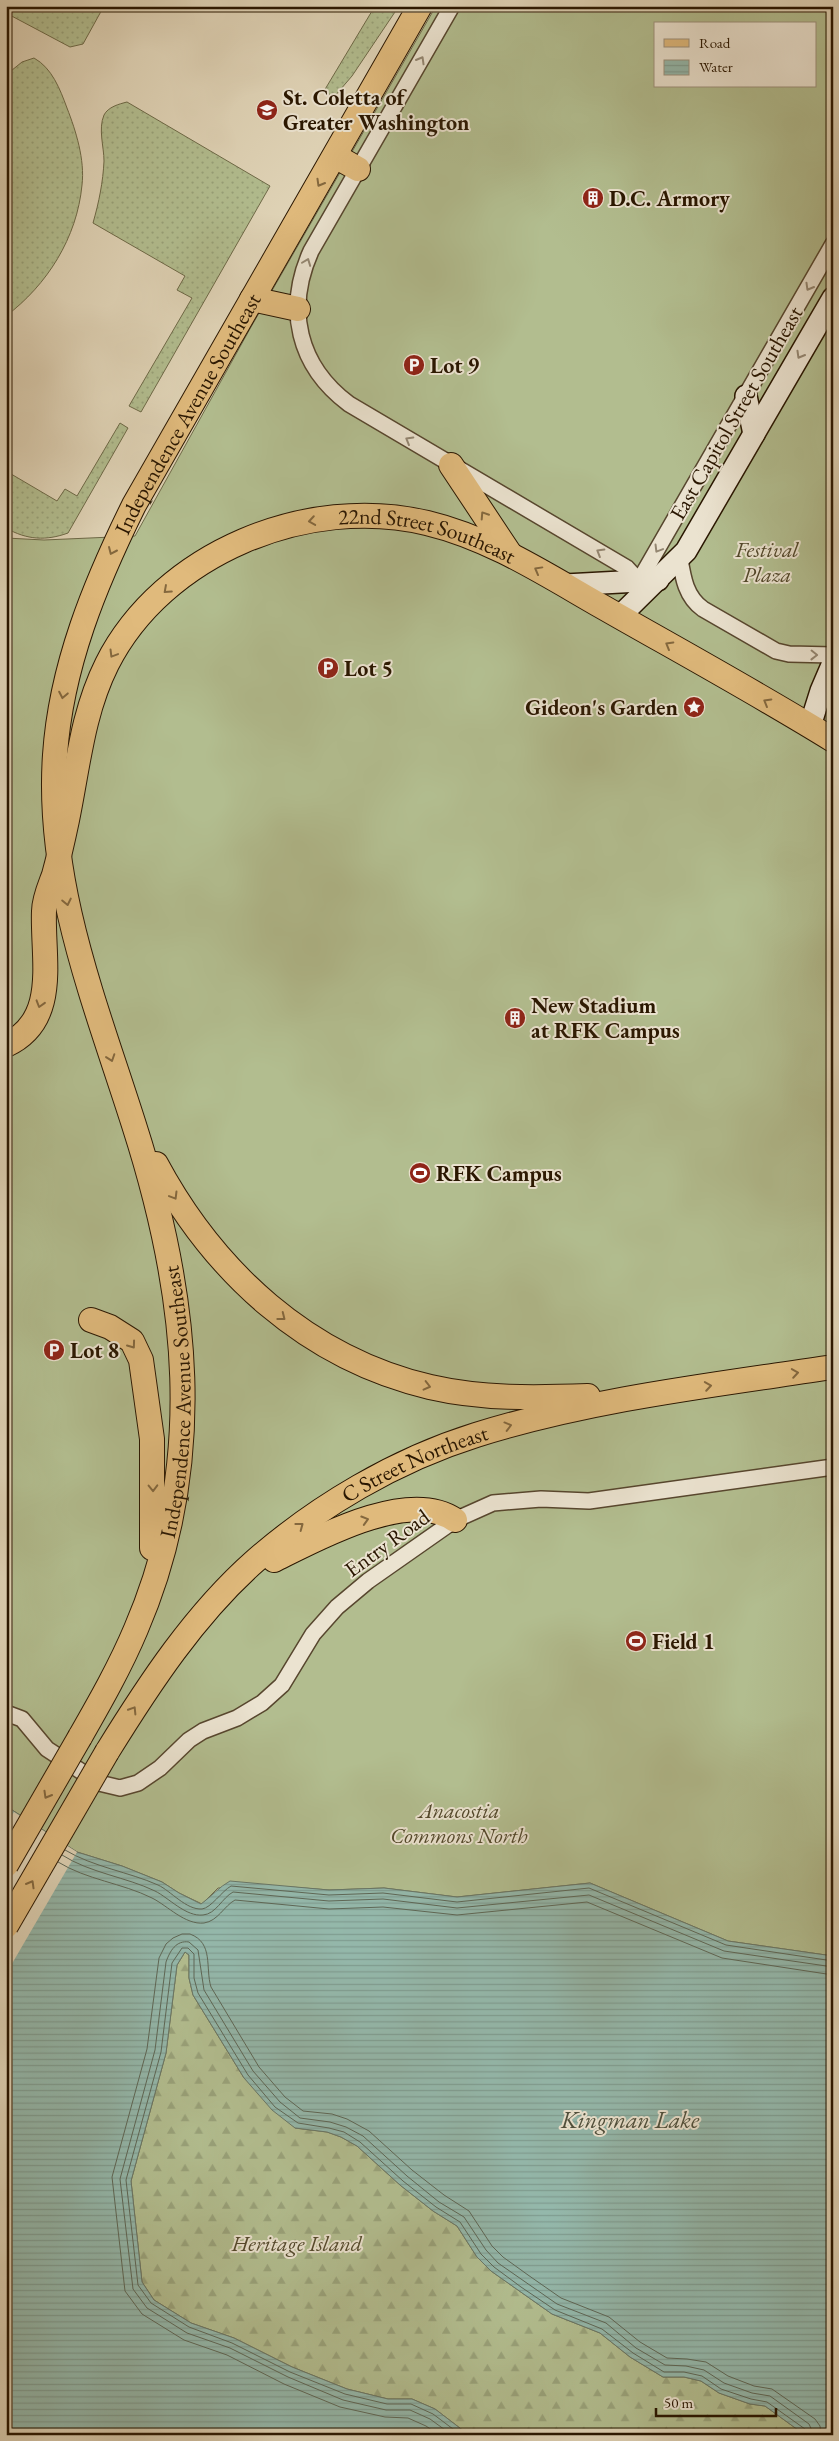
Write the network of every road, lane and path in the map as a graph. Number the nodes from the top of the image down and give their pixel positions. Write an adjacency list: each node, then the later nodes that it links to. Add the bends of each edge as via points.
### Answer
1 (420, 6): 3 (main road, Independence Avenue Southeast)
2 (452, 6): 4 (street, Independence Avenue Southeast, one-way to 2)
3 (335, 156): 4 (main road); 7 (main road, Independence Avenue Southeast, one-way to 7)
4 (358, 169): 8 (street, Independence Avenue Southeast, one-way to 4, via 300,285 307,261)
5 (833, 244): 9 (street, East Capitol Street Southeast, one-way to 9)
6 (833, 298): 10 (main road, East Capitol Street Southeast, one-way to 10)
7 (252, 299): 8 (main road); 22 (main road, Independence Avenue Southeast, one-way to 22, via 134,505 94,590 65,687)
8 (298, 310): 11 (street, one-way to 8, via 349,404 330,388 308,355 300,331)
9 (746, 396): 10 (main road); 14 (street, East Capitol Street Southeast, one-way to 14)
10 (754, 434): 13 (main road, East Capitol Street Southeast)
11 (452, 465): 12 (main road, one-way to 11); 14 (street, one-way to 11)
12 (511, 556): 15 (main road, 22nd Street Southeast, one-way to 12); 16 (main road, 22nd Street Southeast, one-way to 16, via 465,535 405,519 370,516 316,520 269,531 229,548 186,575)
13 (680, 559): 14 (main road, East Capitol Street Southeast); 18 (street, one-way to 18, via 687,589 703,609 776,651)
14 (648, 581): 15 (main road); 17 (main road)
15 (565, 585): 17 (main road, 22nd Street Southeast)
16 (142, 615): 22 (main road, Independence Avenue Southeast, one-way to 22, via 116,648)
17 (620, 616): 20 (main road, 22nd Street Southeast, one-way to 17)
18 (833, 655)
19 (833, 663): 20 (main road, via 820,691)
20 (810, 726): 21 (main road, 22nd Street Southeast)
21 (833, 740)
22 (66, 755): 23 (main road, Independence Avenue Southeast)
23 (60, 854): 24 (main road, one-way to 24, via 44,908 46,956 40,1009 22,1036); 25 (main road, Independence Avenue Southeast, one-way to 25, via 79,958)
24 (6, 1045)
25 (134, 1123): 28 (main road, one-way to 28, via 180,1206 220,1258 262,1301 330,1348 398,1378 472,1394 526,1398); 32 (main road, Independence Avenue Southeast, via 158,1204 174,1276 184,1400 180,1456 168,1529)
26 (91, 1320): 32 (main road, one-way to 32, via 110,1326 132,1341 141,1360 152,1439 154,1515 151,1564)
27 (833, 1367): 28 (main road, C Street Northeast, one-way to 27)
28 (660, 1394): 31 (main road, C Street Northeast, one-way to 28, via 255,1562 304,1523 357,1489 416,1459 474,1436 545,1416)
29 (833, 1467): 30 (street, Entry Road, via 590,1501 541,1499 493,1503)
30 (455, 1520): 31 (main road, one-way to 30, via 269,1562 362,1521 409,1508 428,1508); 33 (street, Entry Road, via 368,1581 337,1607 313,1634 282,1685 262,1703 189,1740 160,1768 138,1783 120,1788 100,1783 47,1749 22,1719)
31 (215, 1602): 35 (main road, C Street Northeast, one-way to 31, bridge, via 136,1706 172,1654)
32 (138, 1626): 34 (main road, Independence Avenue Southeast, one-way to 34, bridge, via 114,1679)
33 (6, 1713)
34 (6, 1865)
35 (6, 1926)

